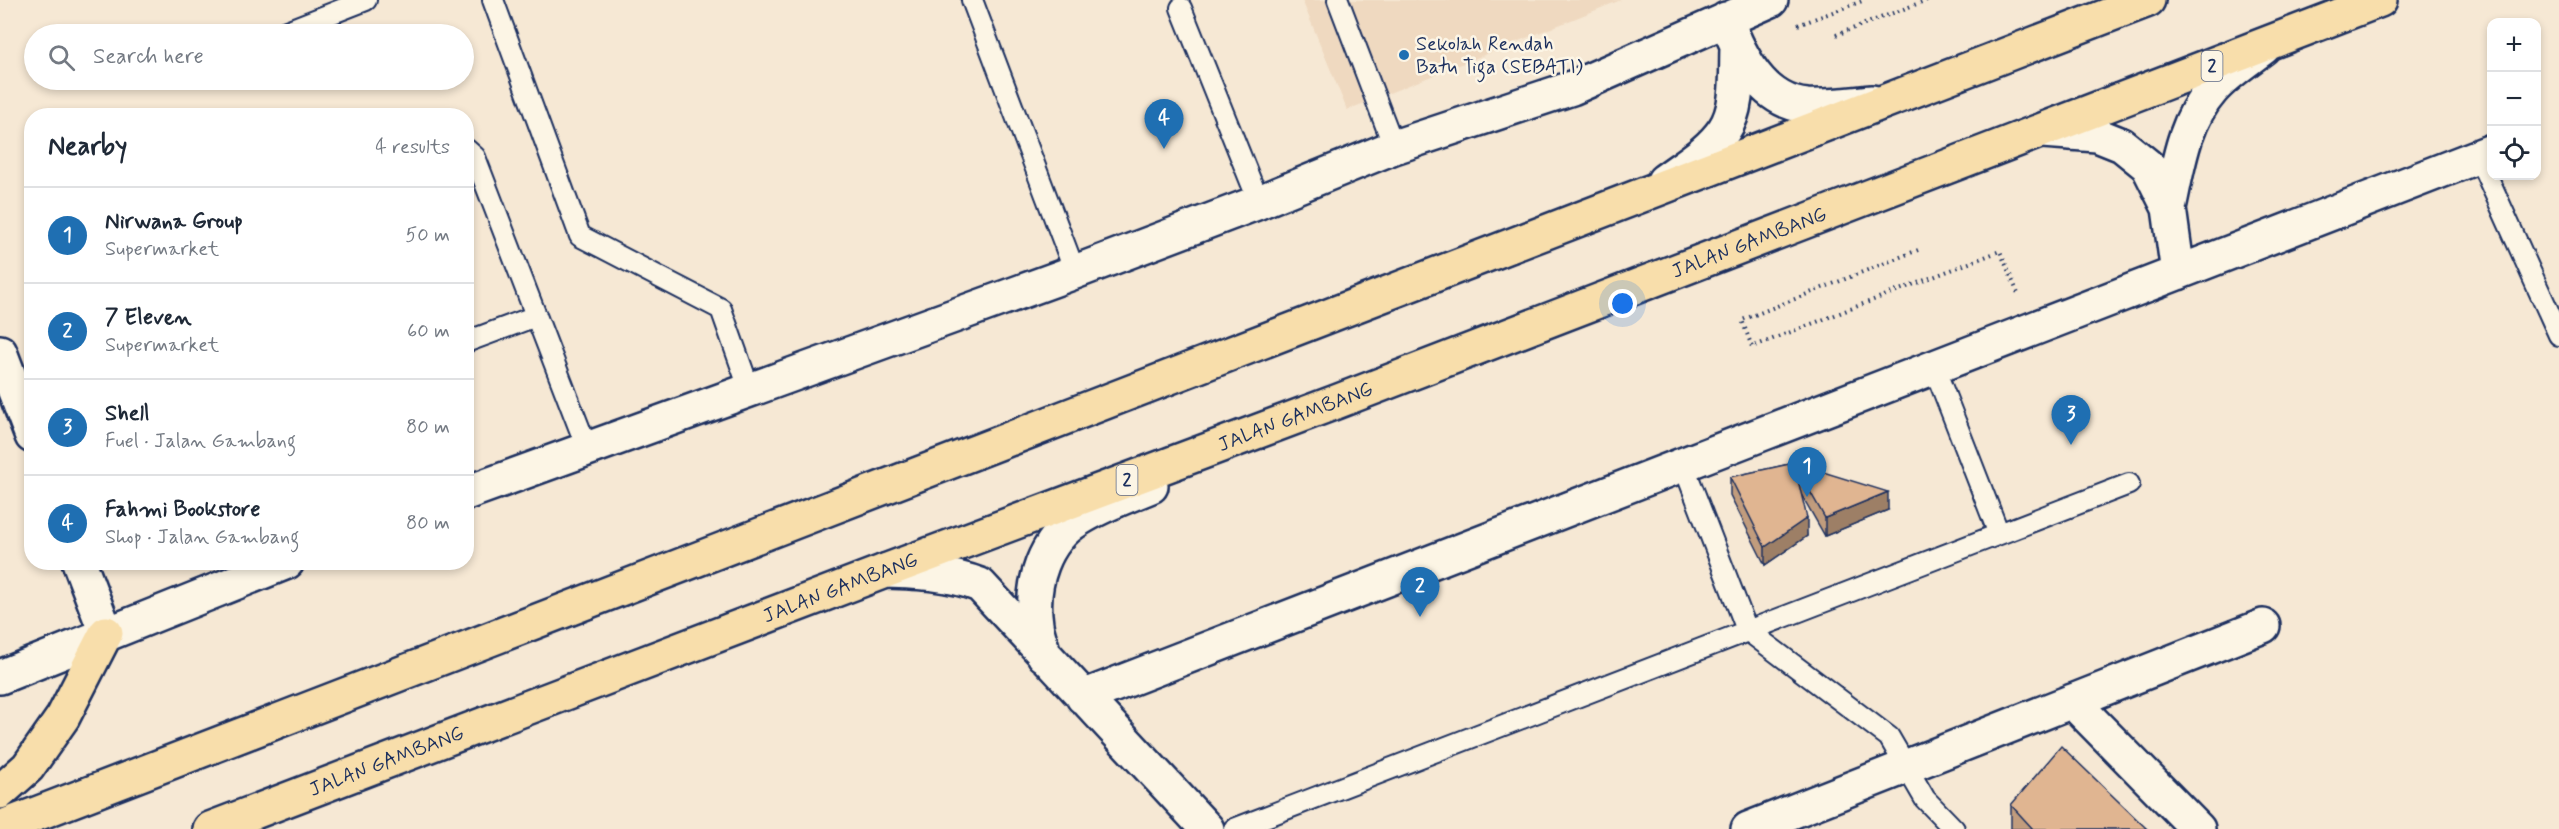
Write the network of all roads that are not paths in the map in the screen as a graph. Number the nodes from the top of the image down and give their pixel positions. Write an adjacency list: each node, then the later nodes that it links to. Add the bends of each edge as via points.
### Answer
1 (366, 0): 10 (lane)
2 (493, 0): 27 (lane, via 580,236 721,309)
3 (972, 0): 20 (lane)
4 (1338, 0): 14 (lane)
5 (1771, 0): 9 (street)
6 (2148, 0): 12 (highway)
7 (2380, 0): 11 (highway, JALAN GAMBANG / 2)
8 (1181, 8): 18 (lane)
9 (1727, 23): 12 (street, via 1758,81 1777,95 1804,106); 14 (street, via 1572,88); 17 (street, via 1733,107 1725,129 1704,152)
10 (305, 24)
11 (2266, 45): 13 (highway, JALAN GAMBANG / 2); 19 (street, via 2213,89 2194,115 2182,148)
12 (1887, 101): 17 (highway)
13 (2043, 131): 19 (street, via 2097,135 2122,146 2148,166); 28 (highway, JALAN GAMBANG / 2)
14 (1394, 147): 18 (street)
15 (2485, 154): 21 (street); 23 (lane)
16 (474, 156): 22 (lane)
17 (1647, 194): 47 (highway)
18 (1259, 202): 20 (street)
19 (2169, 208): 21 (street)
20 (1075, 272): 27 (street)
21 (2178, 273): 26 (street)
22 (536, 316): 24 (lane); 30 (lane)
23 (2559, 335)
24 (474, 339)
25 (0, 352): 29 (street)
26 (1934, 367): 31 (street); 34 (lane)
27 (750, 391): 30 (street)
28 (1336, 402): 37 (highway, JALAN GAMBANG / 2); 41 (street, via 1079,518 1060,532 1046,552 1035,598 1036,624)
29 (24, 415)
30 (587, 448): 33 (street)
31 (1683, 464): 39 (lane); 43 (street)
32 (2129, 484): 34 (lane)
33 (474, 490)
34 (1999, 534): 39 (lane)
35 (82, 570): 40 (street)
36 (267, 570): 40 (street)
37 (885, 571): 41 (street, via 937,573 980,585); 48 (highway, JALAN GAMBANG / 2)
38 (2263, 626): 44 (street)
39 (1747, 630): 45 (lane, via 1889,737); 50 (lane)
40 (106, 633): 42 (street); 46 (highway, via 63,717 28,767)
41 (1044, 655): 43 (street)
42 (0, 677)
43 (1083, 696): 49 (street)
44 (2072, 701): 45 (street); 53 (street)
45 (1907, 767): 51 (street); 52 (lane, via 1925,799)
46 (0, 792)
47 (0, 828)
48 (210, 829)
49 (1207, 829)
50 (1234, 829)
51 (1748, 829)
52 (1954, 829)
53 (2198, 829)

